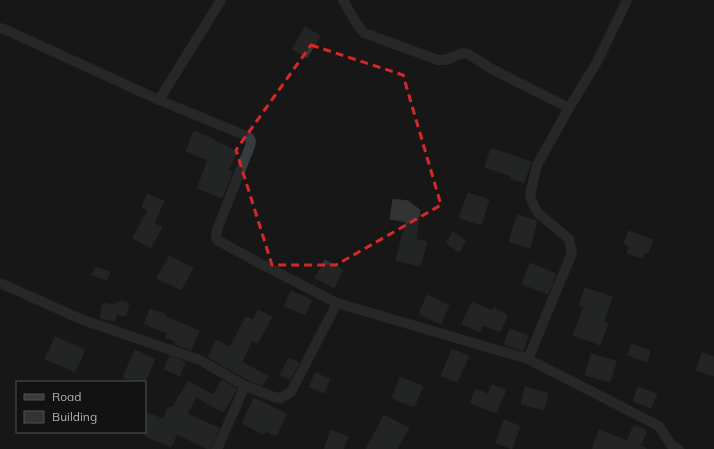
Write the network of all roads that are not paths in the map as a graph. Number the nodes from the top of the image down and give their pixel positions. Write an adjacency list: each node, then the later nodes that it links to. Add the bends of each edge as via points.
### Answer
1 (221, 0): 5 (street)
2 (343, 0): 6 (street, via 364,34 438,60 463,53 470,55 490,68)
3 (627, 0): 6 (street, via 597,62)
4 (0, 28): 5 (street)
5 (159, 100): 8 (street, via 249,136 250,146 217,230 217,240)
6 (569, 108): 9 (street, via 537,165 530,195 538,213 569,239 572,253)
7 (0, 283): 10 (street, via 83,320 200,360)
8 (337, 303): 9 (street); 10 (street, via 291,392 281,398)
9 (528, 359): 11 (street, via 659,426)
10 (245, 386): 12 (street)
11 (673, 448)
12 (217, 449)

